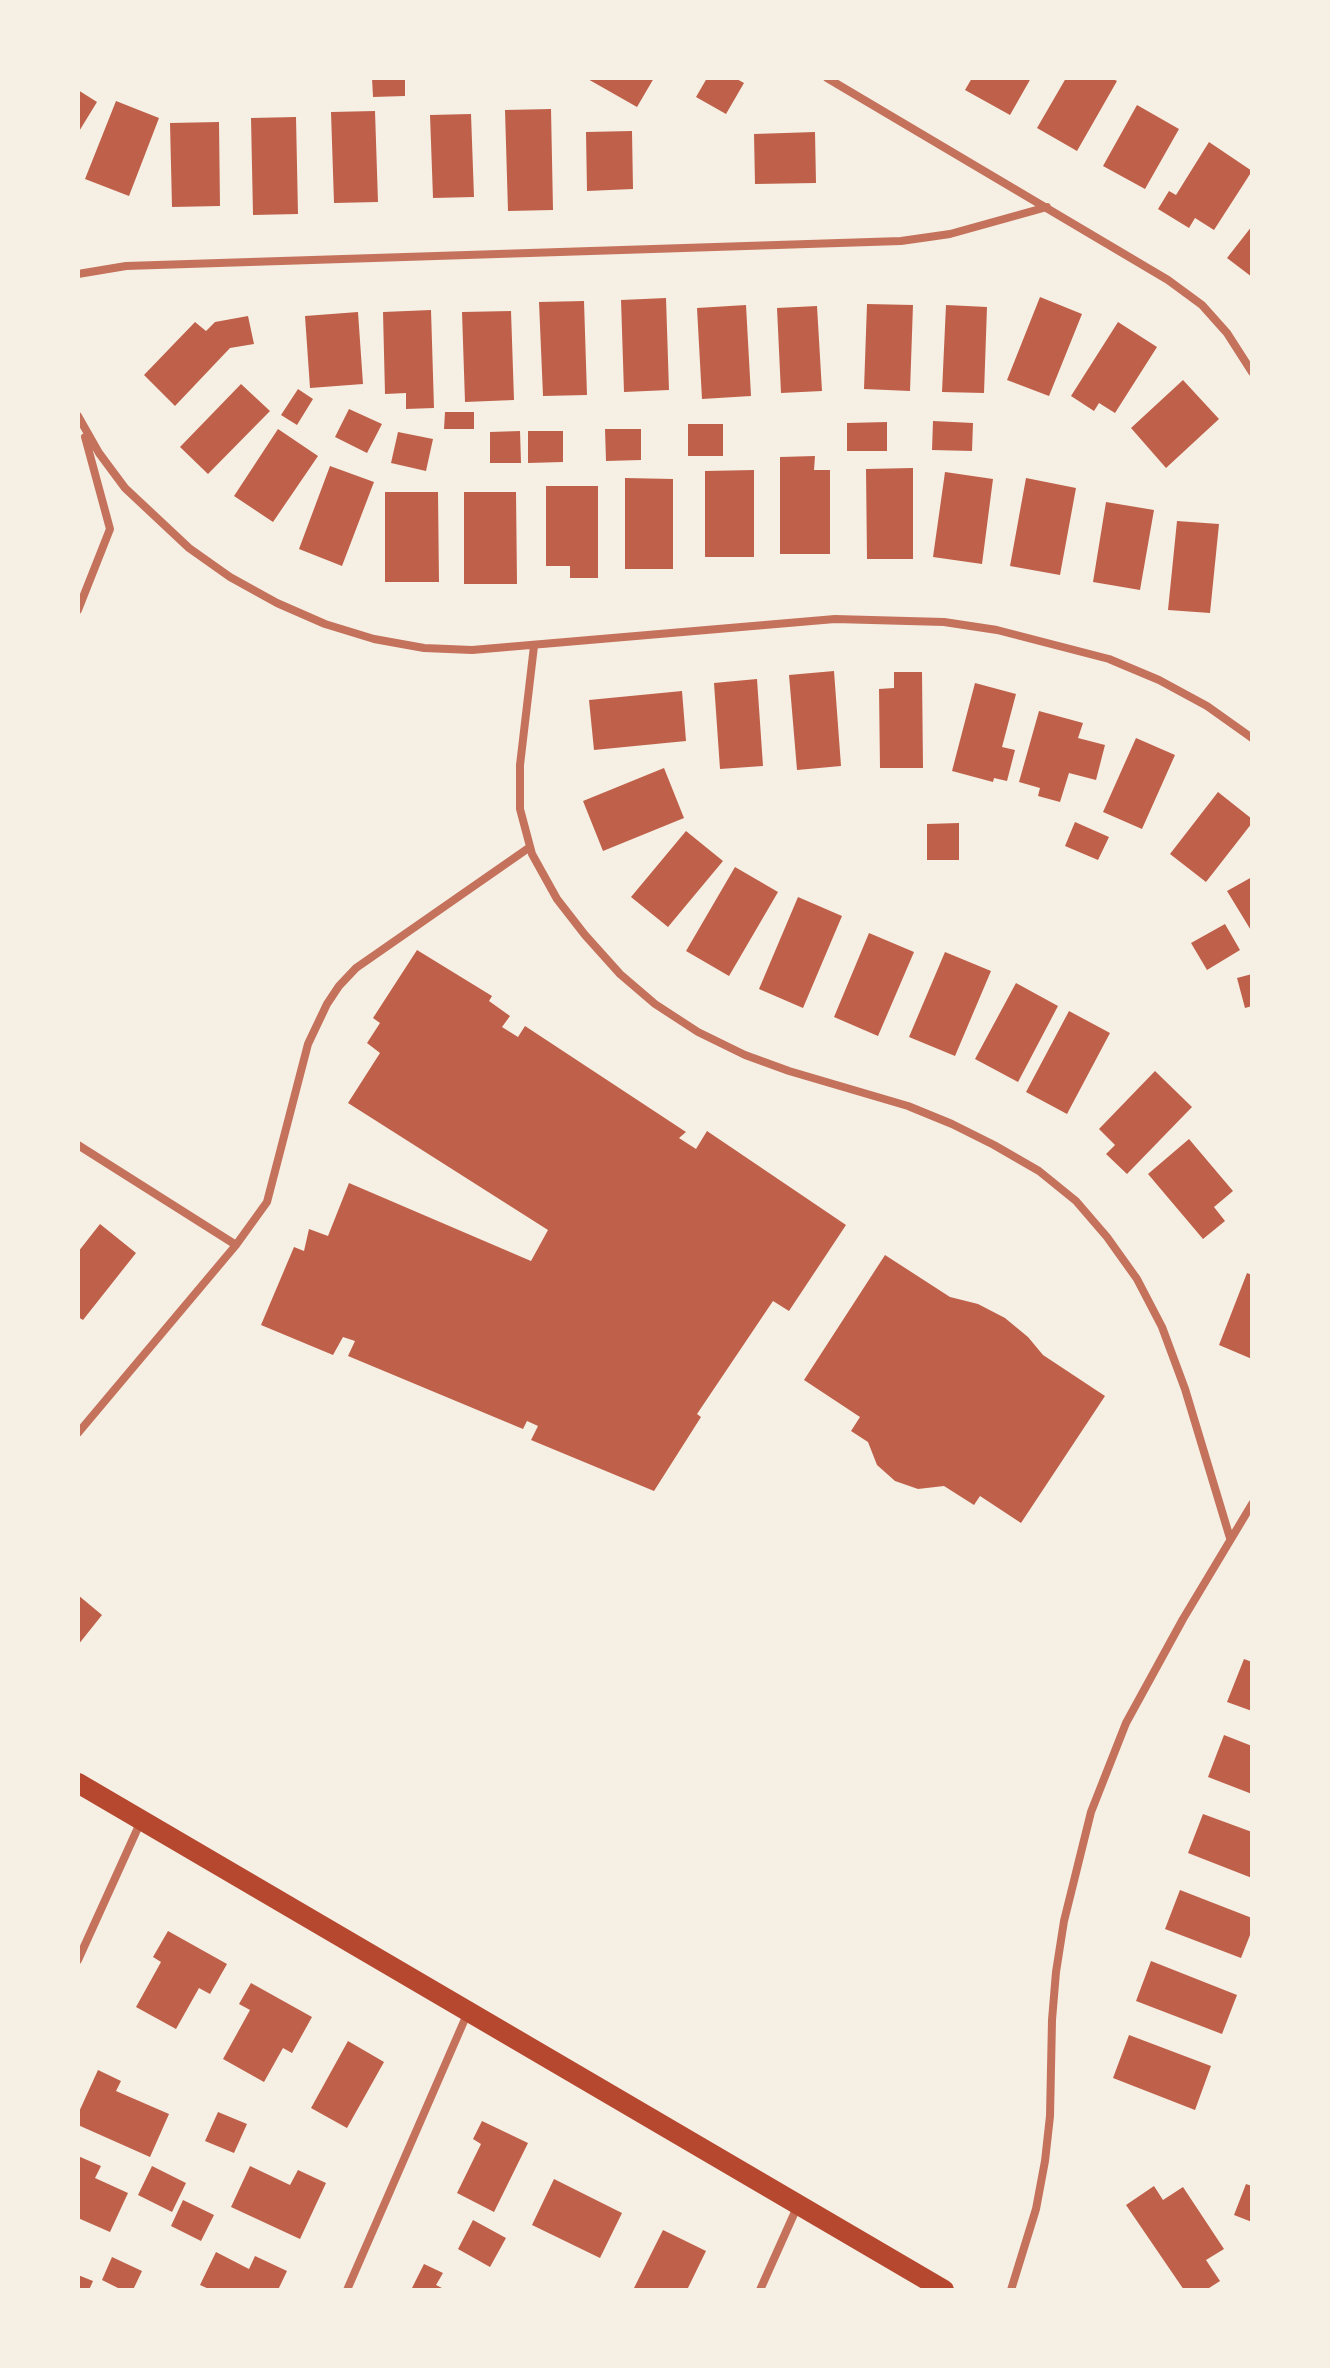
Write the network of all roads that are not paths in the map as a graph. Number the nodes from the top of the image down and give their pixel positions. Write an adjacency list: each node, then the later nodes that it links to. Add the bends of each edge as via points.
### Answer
1 (827, 78): 2 (street)
2 (1047, 207): 3 (street, via 901,241 126,266); 4 (street, via 1202,305)
3 (78, 274)
4 (1252, 372)
5 (80, 420): 6 (street, via 110,529); 7 (street, via 125,488 156,519 210,563 277,603 325,624 424,648)
6 (78, 610)
7 (534, 646): 8 (street, via 835,619 944,622 1109,659 1207,706); 9 (street, via 520,765 520,809)
8 (1252, 737)
9 (530, 847): 11 (street, via 356,968 339,986 308,1044 267,1202); 14 (street, via 557,899 593,945 655,1004 698,1032 759,1060 952,1124 1039,1171 1076,1201 1137,1279 1162,1327)
10 (78, 1145): 11 (street)
11 (236, 1245): 12 (street)
12 (78, 1433)
13 (1252, 1504): 14 (street)
14 (1230, 1538): 23 (street, via 1126,1723 1091,1812 1056,1972 1045,2161)
15 (78, 1783): 16 (main road)
16 (141, 1820): 17 (street); 18 (main road)
17 (78, 1960)
18 (469, 2012): 19 (main road); 20 (street)
19 (798, 2204): 21 (street); 22 (main road)
20 (347, 2290)
21 (760, 2290)
22 (944, 2290)
23 (1011, 2290)

